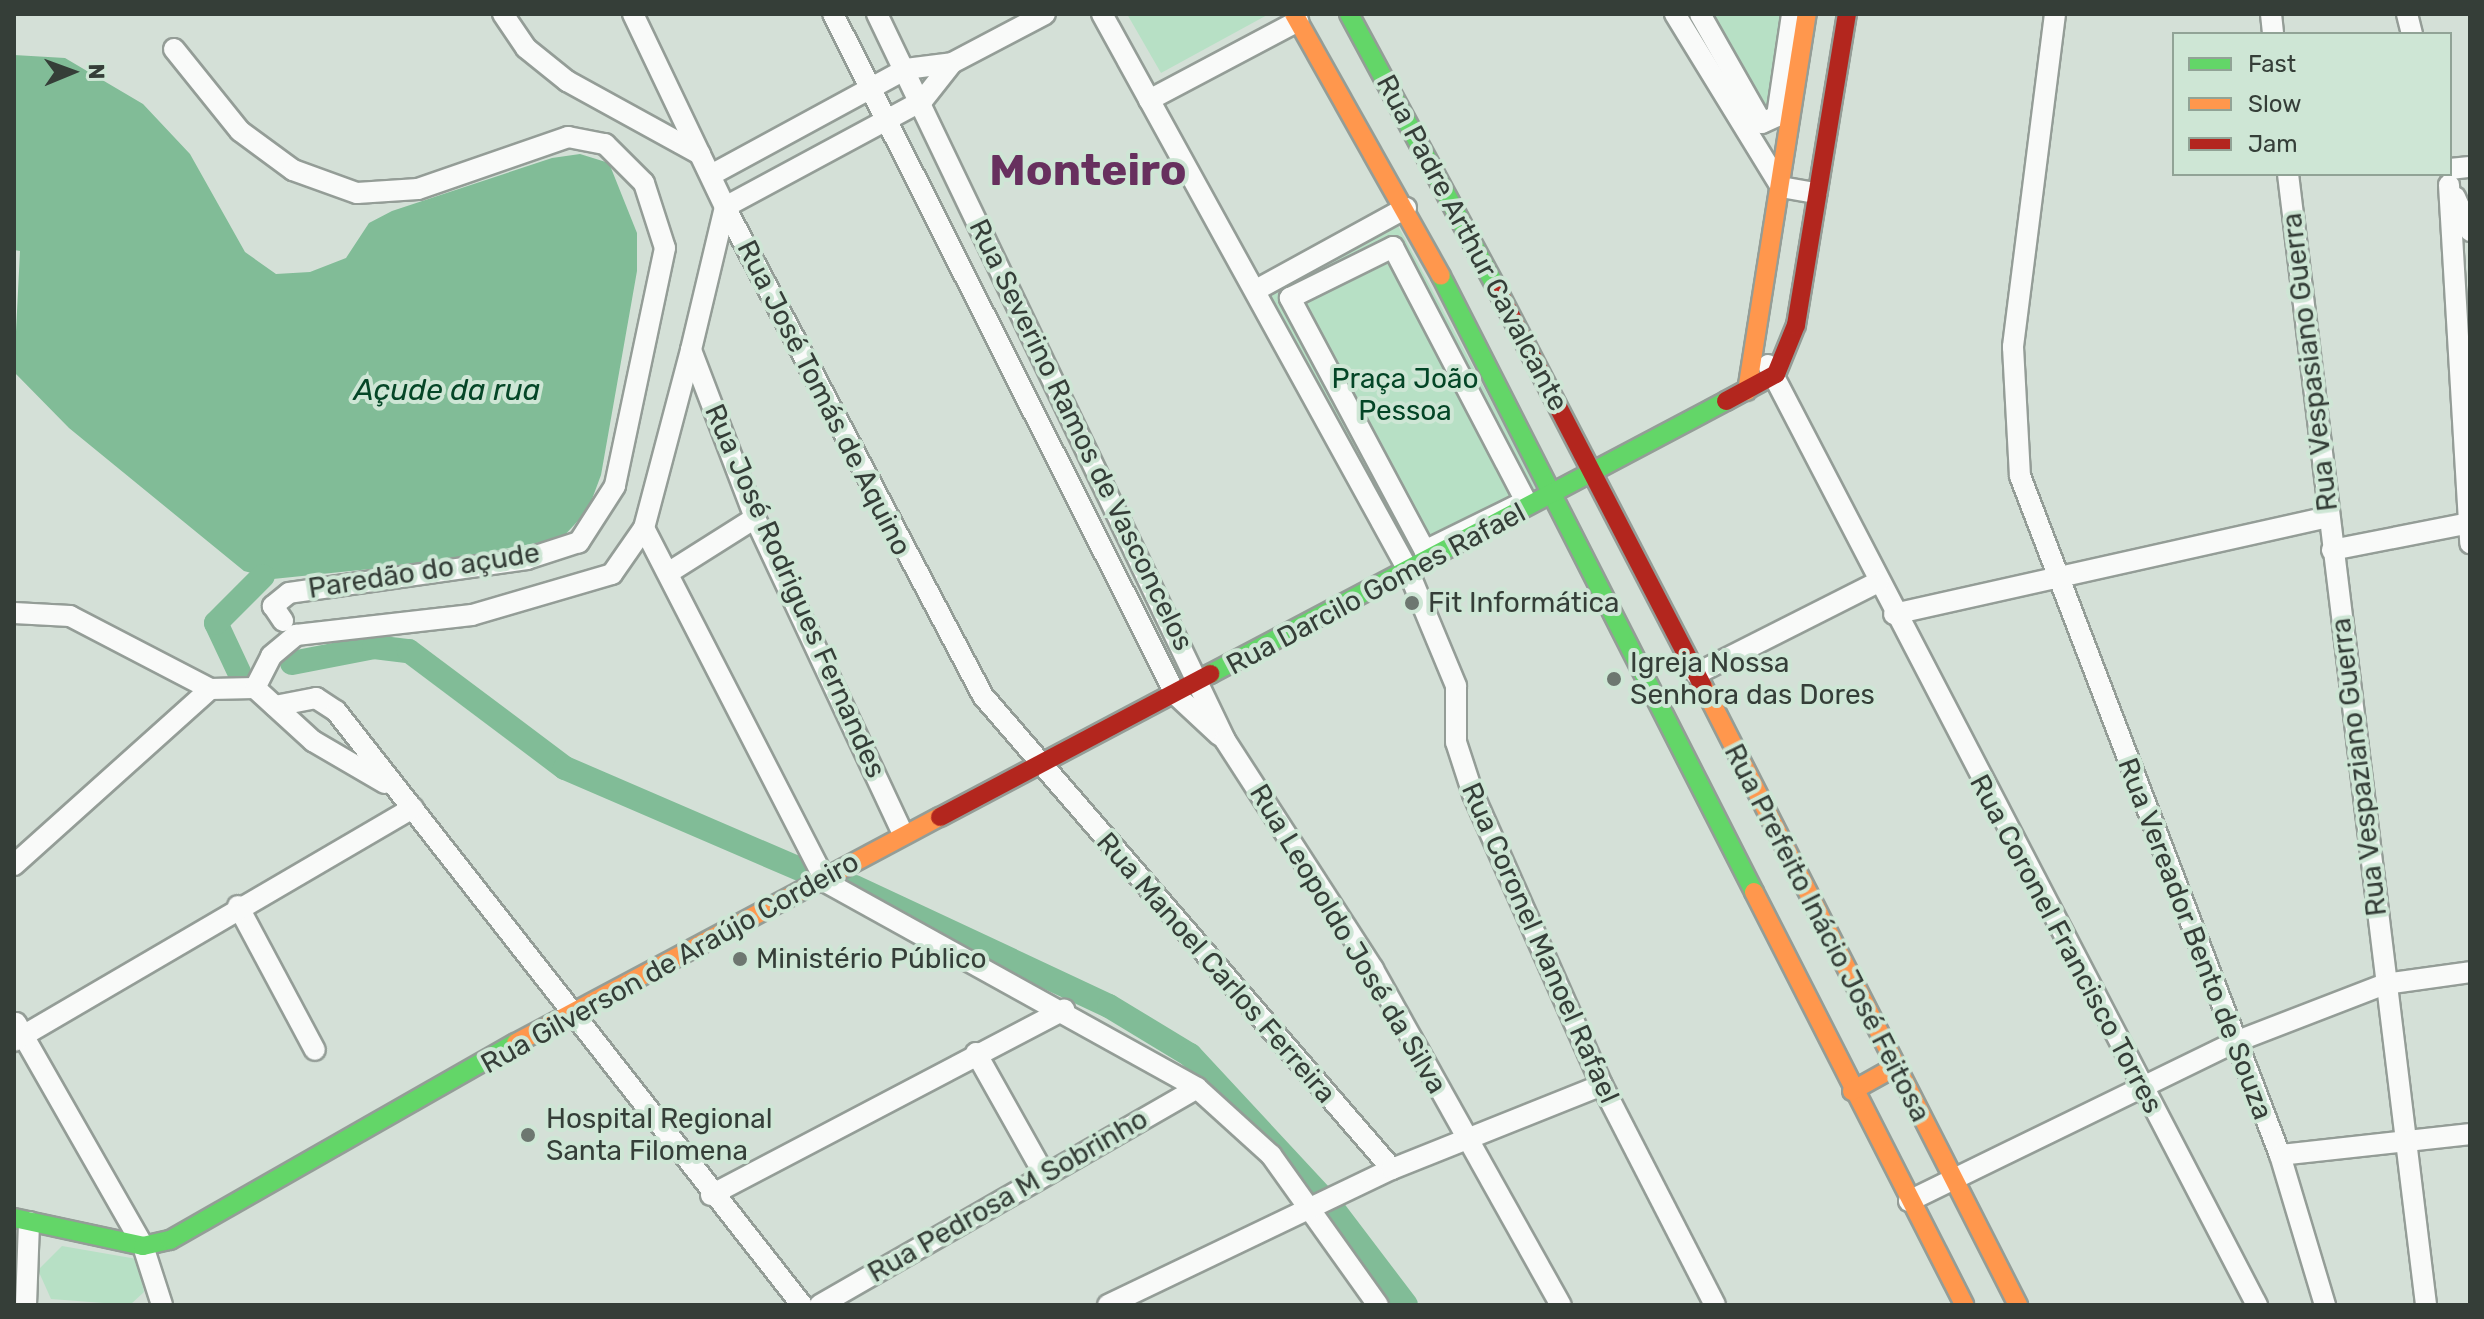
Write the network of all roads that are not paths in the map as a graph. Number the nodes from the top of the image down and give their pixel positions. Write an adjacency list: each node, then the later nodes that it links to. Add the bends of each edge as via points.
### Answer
1 (503, 14): 22 (street, via 526,48 567,81)
2 (633, 14): 22 (street, Rua José Tomás de Aquino)
3 (833, 14): 18 (street, Rua Severino Ramos de Vasconcelos)
4 (877, 14): 17 (street, Rua Severino Ramos de Vasconcelos)
5 (1045, 14): 16 (street)
6 (1102, 14): 19 (street, Rua Coronel Manoel Rafael)
7 (1349, 14): 38 (main road, Rua Padre Arthur Cavalcante)
8 (1675, 14): 26 (street)
9 (1700, 14): 10 (street, via 1762,123 1777,116)
10 (1792, 14)
11 (1807, 14): 26 (main road)
12 (1847, 14): 27 (main road)
13 (2055, 14): 48 (street, Rua Vereador Bento de Souza, via 2013,347 2020,476)
14 (1296, 18): 19 (street); 29 (main road, Rua Padre Arthur Cavalcante)
15 (174, 49): 52 (street, Paredão do açude, via 240,131 293,170 357,193 418,189 568,137 605,144 644,183 665,248 615,486 579,542 527,559 289,593 273,606)
16 (952, 63): 17 (street); 20 (street)
17 (906, 69): 18 (street); 20 (street, Rua Severino Ramos de Vasconcelos)
18 (869, 87): 21 (street, Rua Severino Ramos de Vasconcelos); 23 (street)
19 (1149, 100): 33 (street, Rua Coronel Manoel Rafael)
20 (922, 101): 21 (street); 31 (street, Rua Severino Ramos de Vasconcelos)
21 (886, 122): 28 (street); 32 (street, Rua Severino Ramos de Vasconcelos)
22 (700, 154): 23 (street, Rua José Tomás de Aquino)
23 (711, 175): 28 (street, Rua José Tomás de Aquino)
24 (2288, 176): 40 (street, Rua Vespasiano Guerra)
25 (2449, 176): 30 (street); 43 (street)
26 (1781, 187): 27 (street); 35 (main road)
27 (1816, 193): 36 (main road, via 1796,325)
28 (725, 207): 34 (street); 60 (street, Rua José Tomás de Aquino, via 949,638 983,696)
29 (1406, 208): 33 (street); 39 (main road, Rua Padre Arthur Cavalcante)
30 (2470, 231)
31 (992, 252): 32 (street); 54 (street, Rua Severino Ramos de Vasconcelos)
32 (962, 268): 57 (street, Rua Severino Ramos de Vasconcelos)
33 (1256, 290): 46 (street, Rua Coronel Manoel Rafael)
34 (691, 350): 41 (street, Rua José Rodrigues Fernandes); 42 (street)
35 (1755, 354): 36 (street); 37 (main road)
36 (1776, 374): 37 (main road, Rua Darcilo Gomes Rafael); 49 (street, Rua Coronel Francisco Torres)
37 (1747, 391): 38 (main road, Rua Darcilo Gomes Rafael)
38 (1595, 473): 39 (main road, Rua Darcilo Gomes Rafael); 53 (main road, Rua Prefeito Inácio José Feitosa)
39 (1551, 497): 46 (main road, Rua Darcilo Gomes Rafael); 65 (main road, Rua Prefeito Inácio José Feitosa)
40 (2329, 517): 44 (street, Rua Vespasiano Guerra); 48 (street)
41 (755, 518): 47 (street); 64 (street, Rua José Rodrigues Fernandes)
42 (644, 528): 47 (street); 55 (street, via 612,574 525,604 296,635 271,656)
43 (2469, 530): 44 (street)
44 (2332, 550): 72 (street, Rua Vespaziano Guerra)
45 (1425, 551): 45 (street, via 1290,298 1393,247 1526,501)
46 (1407, 568): 54 (main road, Rua Darcilo Gomes Rafael); 80 (street, Rua Coronel Manoel Rafael, via 1456,686 1456,742 1465,775)
47 (668, 573): 67 (street)
48 (2054, 578): 51 (street); 76 (street, Rua Vereador Bento de Souza)
49 (1878, 582): 51 (street, Rua Coronel Francisco Torres); 53 (street)
50 (14, 613): 56 (street, via 70,616)
51 (1894, 614): 81 (street, Rua Coronel Francisco Torres)
52 (283, 621)
53 (1696, 674): 63 (main road, Rua Prefeito Inácio José Feitosa)
54 (1200, 683): 57 (main road, Rua Gilverson de Araújo Cordeiro); 59 (street, Rua Leopoldo José da Silva)
55 (255, 688): 56 (street); 58 (street)
56 (210, 689): 66 (street)
57 (1176, 695): 59 (street, Rua Leopoldo José da Silva); 60 (main road, Rua Gilverson de Araújo Cordeiro)
58 (275, 706): 61 (street, via 341,761); 61 (street, via 310,698 331,706)
59 (1225, 740): 85 (street, Rua Leopoldo José da Silva, via 1373,969)
60 (1040, 767): 64 (main road, Rua Gilverson de Araújo Cordeiro); 88 (street, Rua Manoel Carlos Ferreira)
61 (389, 785): 62 (street)
62 (413, 808): 68 (street); 74 (street)
63 (1774, 832): 65 (main road); 69 (main road, Rua Prefeito Inácio José Feitosa)
64 (903, 834): 67 (main road, Rua Gilverson de Araújo Cordeiro)
65 (1732, 854): 71 (main road, Rua Prefeito Inácio José Feitosa)
66 (14, 865)
67 (826, 882): 73 (street); 74 (main road, Rua Gilverson de Araújo Cordeiro)
68 (238, 906): 75 (street); 77 (street)
69 (1835, 951): 71 (main road); 79 (main road, Rua Prefeito Inácio José Feitosa)
70 (2470, 972): 72 (street)
71 (1794, 975): 83 (main road, Rua Prefeito Inácio José Feitosa)
72 (2385, 984): 76 (street); 86 (street, Rua Vespaziano Guerra)
73 (1064, 1010): 78 (street); 82 (street)
74 (569, 1013): 91 (street); 95 (main road, Rua Gilverson de Araújo Cordeiro, via 342,1148 170,1240)
75 (16, 1031): 95 (street)
76 (2235, 1042): 81 (street); 87 (street, Rua Vereador Bento de Souza)
77 (315, 1050)
78 (976, 1053): 89 (street); 91 (street)
79 (1895, 1067): 83 (main road); 90 (main road, Rua Prefeito Inácio José Feitosa)
80 (1602, 1085): 85 (street); 103 (street, Rua Coronel Manoel Rafael)
81 (2140, 1087): 90 (street); 106 (street, Rua Coronel Francisco Torres)
82 (1197, 1088): 89 (street, Rua Pedrosa M Sobrinho); 93 (street, via 1271,1155)
83 (1852, 1091): 92 (main road, Rua Prefeito Inácio José Feitosa)
84 (2470, 1134): 86 (street)
85 (1468, 1140): 88 (street); 102 (street, Rua Leopoldo José da Silva)
86 (2403, 1142): 87 (street); 108 (street, Rua Vespaziano Guerra)
87 (2280, 1155): 107 (street, Rua Vereador Bento de Souza)
88 (1392, 1169): 93 (street)
89 (1044, 1174): 99 (street, Rua Pedrosa M Sobrinho)
90 (1954, 1179): 92 (street); 105 (main road, Rua Prefeito Inácio José Feitosa)
91 (711, 1195): 98 (street)
92 (1909, 1201): 104 (main road, Rua Prefeito Inácio José Feitosa)
93 (1309, 1210): 100 (street); 101 (street)
94 (22, 1220): 95 (main road); 96 (street)
95 (143, 1246): 97 (street)
96 (26, 1305)
97 (162, 1305)
98 (802, 1305)
99 (820, 1305)
100 (1108, 1305)
101 (1378, 1305)
102 (1561, 1305)
103 (1715, 1305)
104 (1964, 1305)
105 (2018, 1305)
106 (2257, 1305)
107 (2325, 1305)
108 (2426, 1305)

